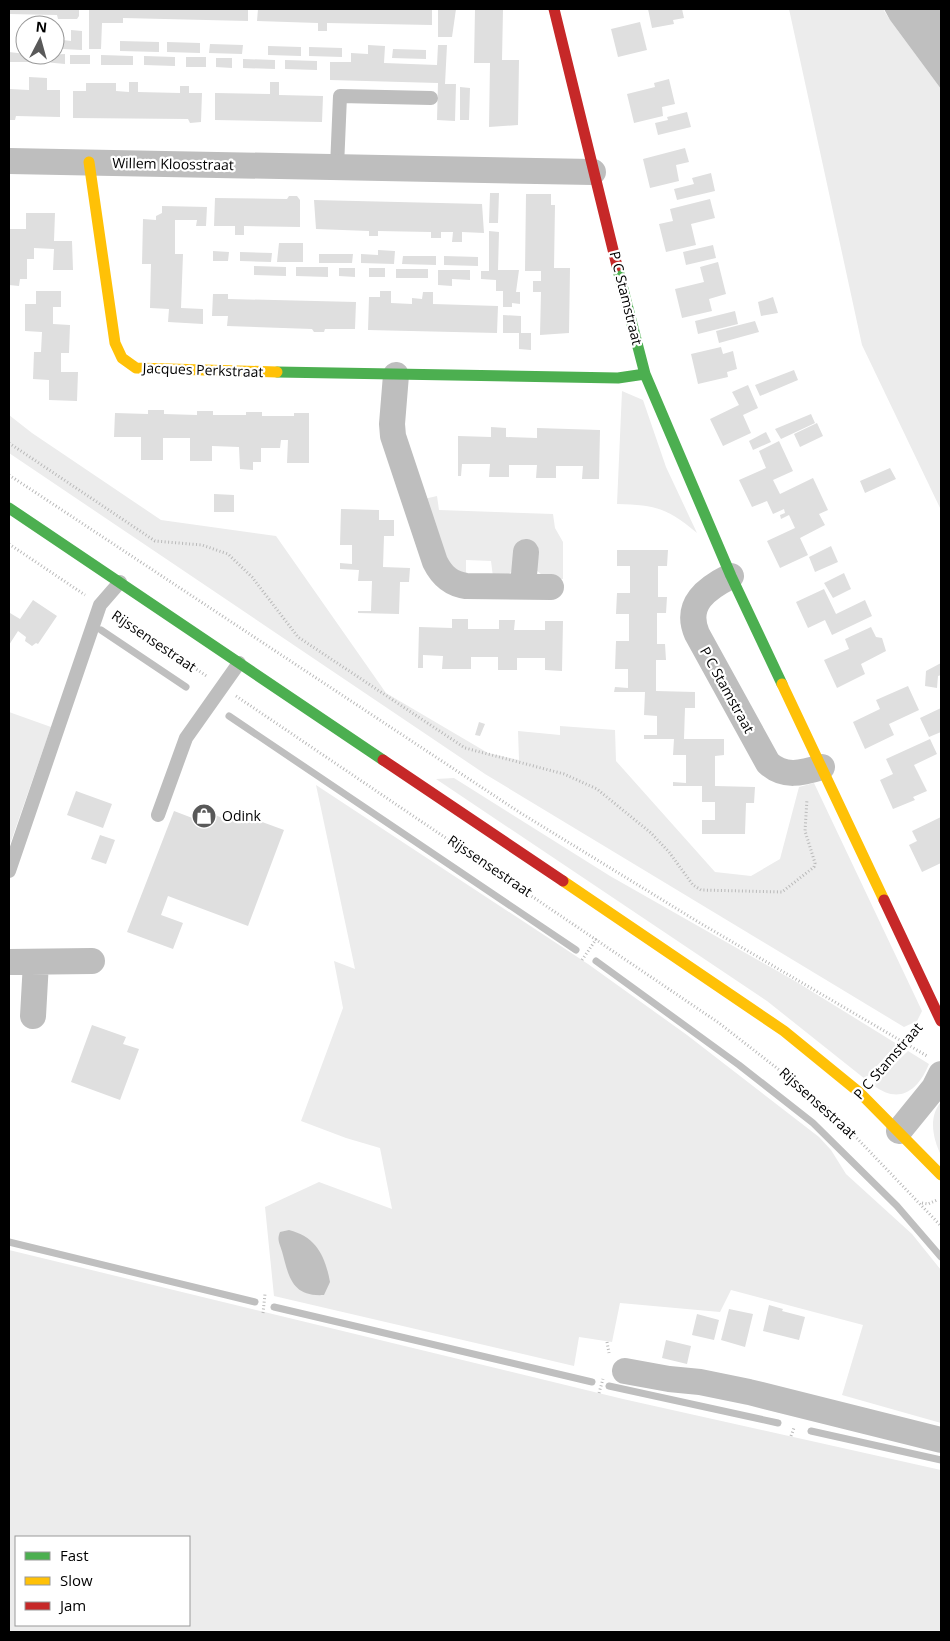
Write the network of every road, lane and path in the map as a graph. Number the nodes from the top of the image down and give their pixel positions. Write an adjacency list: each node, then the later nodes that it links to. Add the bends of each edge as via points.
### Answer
1 (554, 9): 6 (street, P C Stamstraat)
2 (431, 98): 5 (lane, via 340,96)
3 (9, 161): 4 (street, Willem Kloosstraat)
4 (88, 162): 5 (street, Willem Kloosstraat); 8 (street, Jacques Perkstraat, via 115,343 117,351 128,363 146,370)
5 (337, 167): 6 (street, Willem Kloosstraat)
6 (593, 172): 7 (street, P C Stamstraat)
7 (645, 374): 8 (street, Jacques Perkstraat, via 618,378); 14 (street, P C Stamstraat)
8 (396, 375): 16 (street, via 393,436 438,568 447,580 460,585)
9 (9, 443): 21 (path, via 154,541 202,546 228,554 252,577 298,637 465,748 564,774 597,789 651,833 693,885 701,890 782,892 814,867 805,831 808,791)
10 (9, 474): 30 (path, via 519,812)
11 (9, 508): 15 (street)
12 (9, 544): 18 (path, Rijssensestraat)
13 (526, 552): 16 (street)
14 (731, 576): 21 (street, P C Stamstraat); 21 (street, P C Stamstraat, via 707,590 698,600 693,616 694,628 768,763 783,773)
15 (120, 582): 18 (lane); 19 (street)
16 (523, 586): 17 (street)
17 (551, 587)
18 (100, 605): 20 (path, Rijssensestraat); 23 (lane)
19 (238, 663): 20 (lane); 32 (street, via 731,993)
20 (221, 686): 22 (lane, via 186,738); 33 (path, Rijssensestraat, via 719,1023 793,1079)
21 (814, 769): 27 (street, P C Stamstraat)
22 (158, 815)
23 (9, 871)
24 (92, 961): 26 (street)
25 (9, 962): 26 (street)
26 (36, 962): 28 (street)
27 (932, 996): 29 (street, P C Stamstraat); 30 (path, P C Stamstraat, via 926,1015)
28 (33, 1016)
29 (941, 1020)
30 (906, 1044): 31 (path); 32 (path, P C Stamstraat)
31 (936, 1066): 34 (street, via 934,1088)
32 (860, 1093): 33 (path, P C Stamstraat, via 843,1115); 34 (street)
33 (843, 1123): 37 (path, Rijssensestraat)
34 (899, 1131): 35 (street)
35 (941, 1175)
36 (941, 1196): 37 (path, via 933,1202)
37 (921, 1203): 38 (path, Rijssensestraat)
38 (941, 1226)
39 (265, 1294): 40 (path)
40 (263, 1313)
41 (625, 1371): 42 (street, via 749,1392)
42 (941, 1440)

